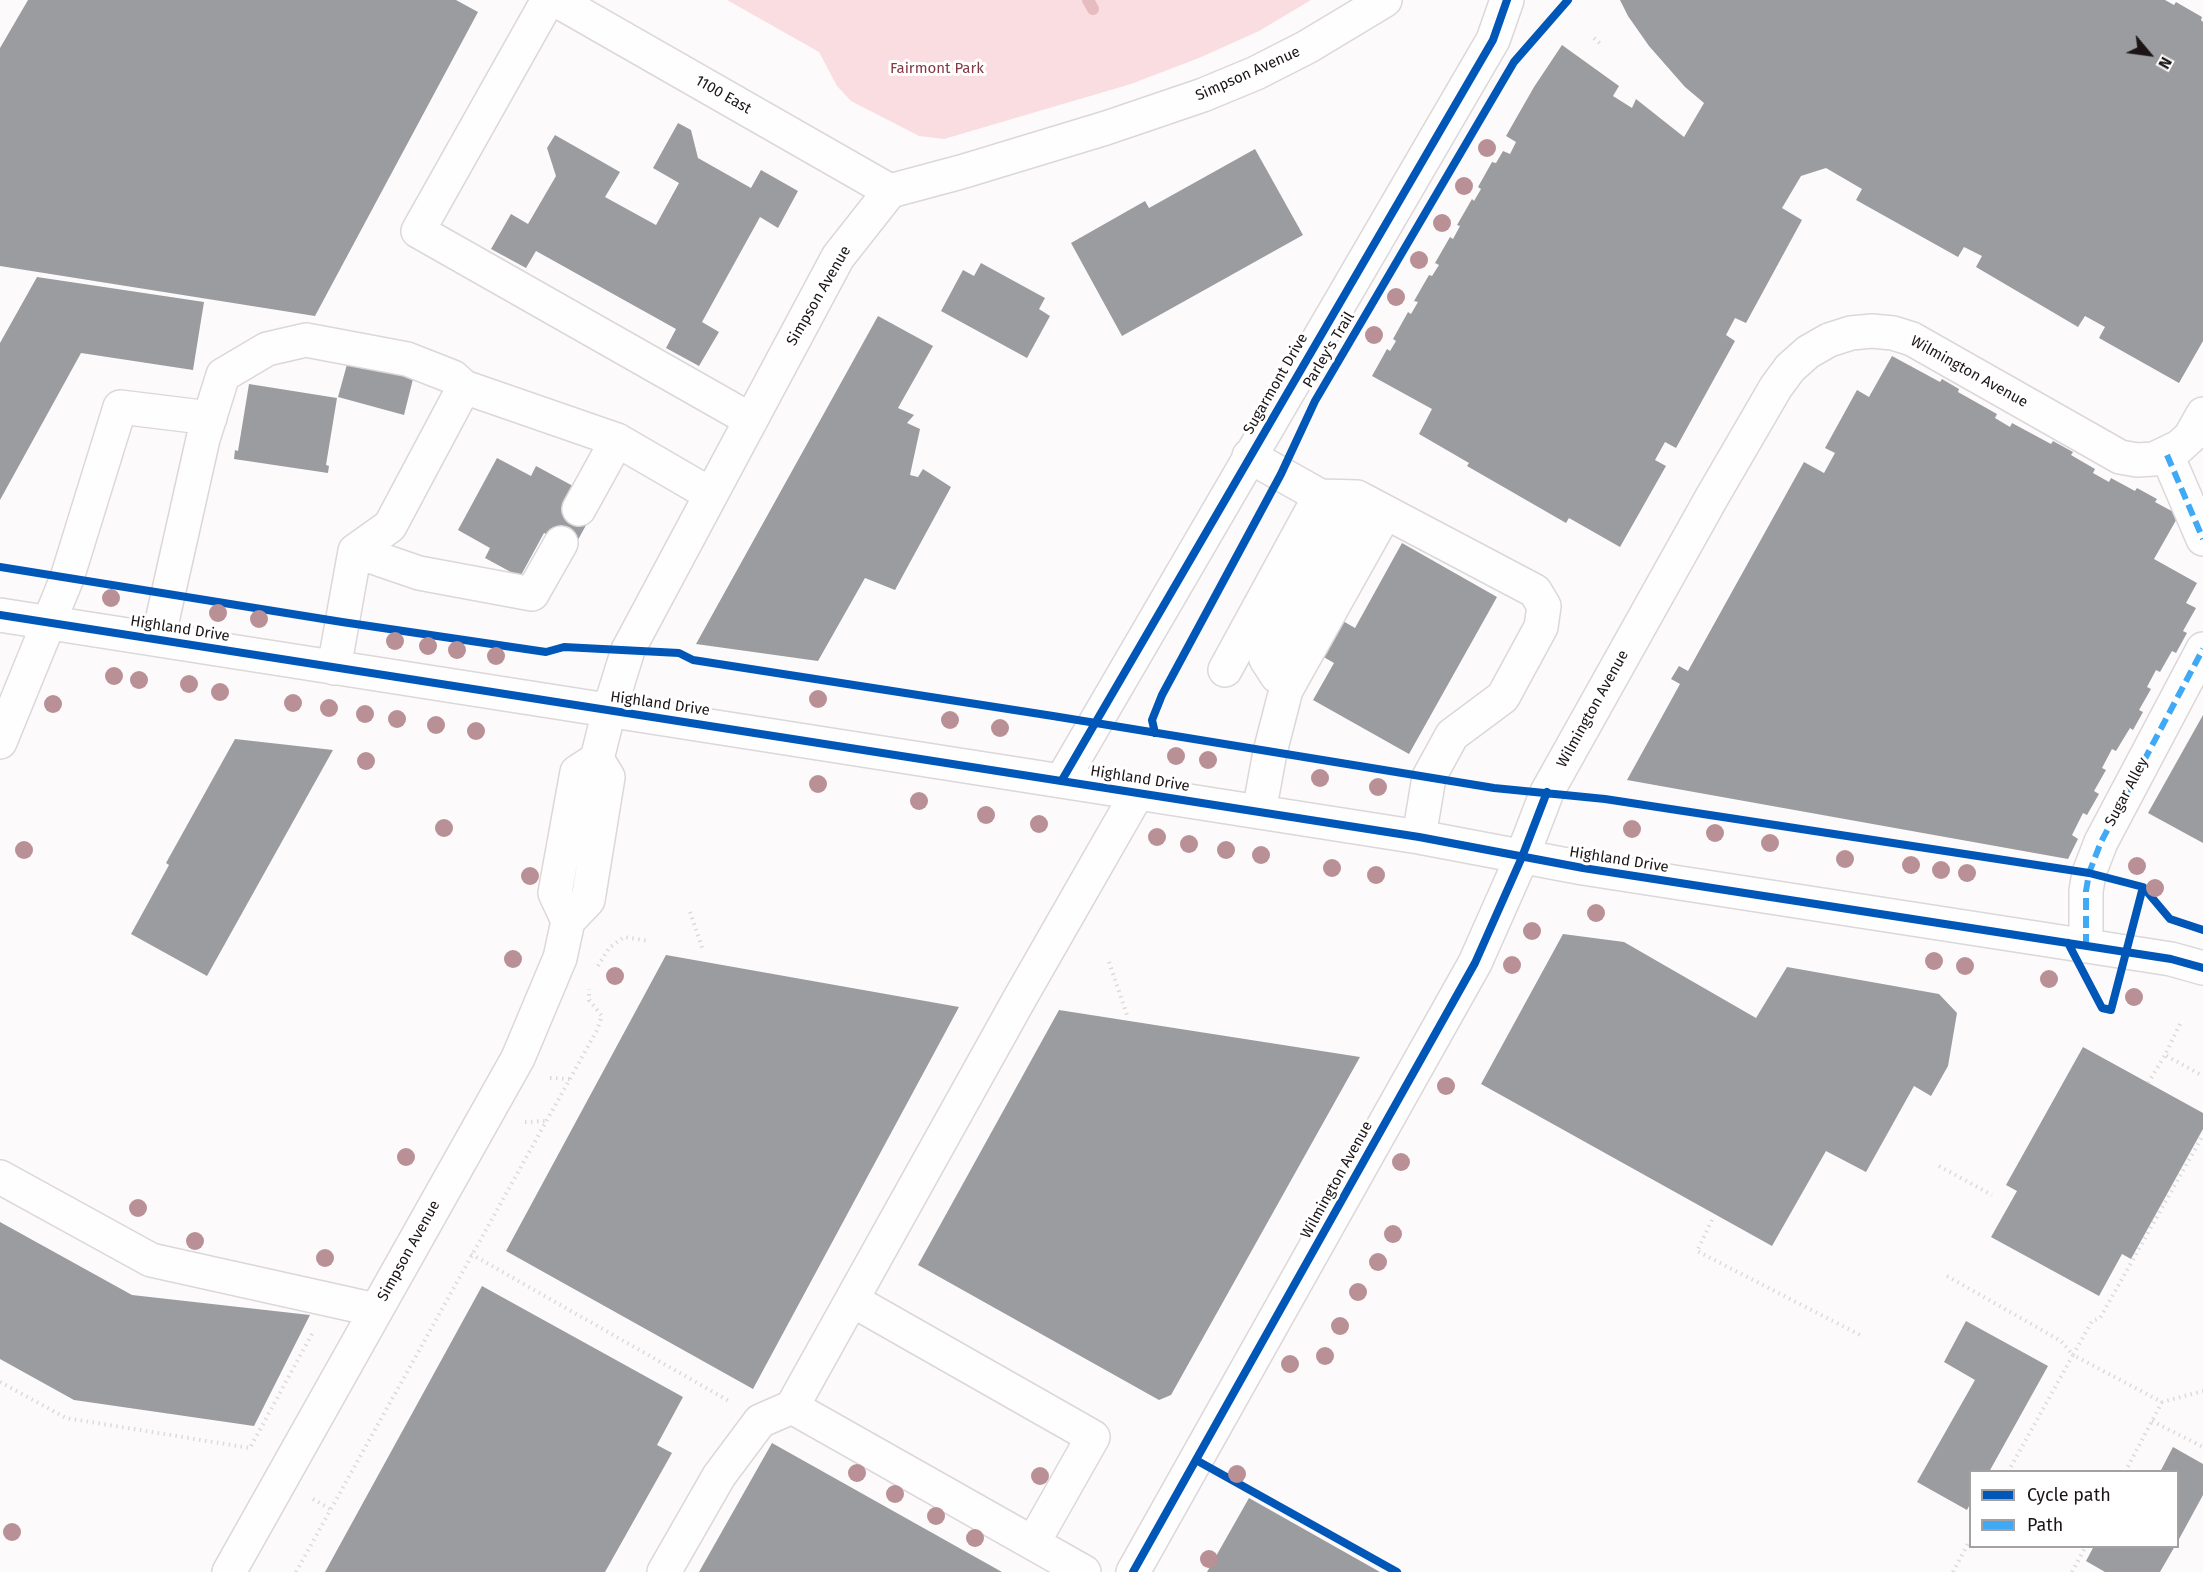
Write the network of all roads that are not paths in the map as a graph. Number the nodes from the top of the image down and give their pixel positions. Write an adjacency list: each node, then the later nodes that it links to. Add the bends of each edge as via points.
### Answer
1 (548, 0): 9 (street, via 418,231)
2 (556, 0): 5 (street, 1100 East)
3 (1386, 0): 5 (street, Simpson Avenue, via 1307,47 1203,95 1106,128)
4 (1507, 0): 12 (street, Sugarmont Drive, via 1493,40)
5 (890, 191): 9 (street, Simpson Avenue, via 838,257)
6 (464, 387): 8 (street, via 453,377 406,358 306,340 267,349 223,375); 10 (street); 19 (street, via 390,526)
7 (2203, 414): 11 (street, via 2185,443)
8 (210, 418): 21 (street, via 120,407); 23 (street)
9 (751, 420): 13 (street, Simpson Avenue)
10 (617, 440): 13 (street); 15 (street)
11 (2167, 455): 17 (street); 34 (street, Wilmington Avenue, via 2146,460 2120,457 1912,339 1893,333 1851,333 1808,352 1776,387 1712,497 1547,792)
12 (1249, 456): 14 (street); 30 (street, Sugarmont Drive)
13 (710, 494): 28 (street, Simpson Avenue, via 628,650)
14 (1320, 496): 16 (street); 22 (street)
15 (579, 509)
16 (1378, 509): 27 (street); 33 (street, via 1535,591 1544,606 1541,627 1503,697 1452,735 1429,777)
17 (2203, 539)
18 (561, 543): 19 (street, via 532,594 418,573)
19 (355, 551): 25 (street)
20 (0, 615): 21 (street, Highland Drive)
21 (50, 623): 23 (street, Highland Drive); 29 (street)
22 (1244, 633): 26 (street); 27 (street)
23 (158, 639): 25 (street, Highland Drive)
24 (2203, 649): 35 (street, Sugar Alley, via 2101,842 2086,891)
25 (334, 668): 28 (street, Highland Drive)
26 (1225, 670)
27 (1285, 677): 32 (street)
28 (609, 711): 30 (street, Highland Drive); 39 (street, Simpson Avenue, via 597,759 608,777 588,900 568,921 560,958 518,1058)
29 (0, 742)
30 (1062, 780): 31 (street, Highland Drive)
31 (1138, 792): 32 (street, Highland Drive); 38 (street)
32 (1259, 812): 33 (street, Highland Drive)
33 (1419, 837): 34 (street, Highland Drive)
34 (1522, 857): 35 (street, Highland Drive); 45 (street, Wilmington Avenue, via 1475,963)
35 (2086, 946): 36 (street, Highland Drive)
36 (2203, 968)
37 (0, 1177): 39 (street, via 151,1260)
38 (852, 1300): 40 (street); 41 (street, via 1093,1437)
39 (376, 1310): 42 (street, Simpson Avenue)
40 (792, 1407): 41 (street); 43 (street, via 760,1421 719,1476)
41 (1033, 1543): 44 (street)
42 (229, 1572)
43 (664, 1572)
44 (1083, 1572)
45 (1133, 1572)

